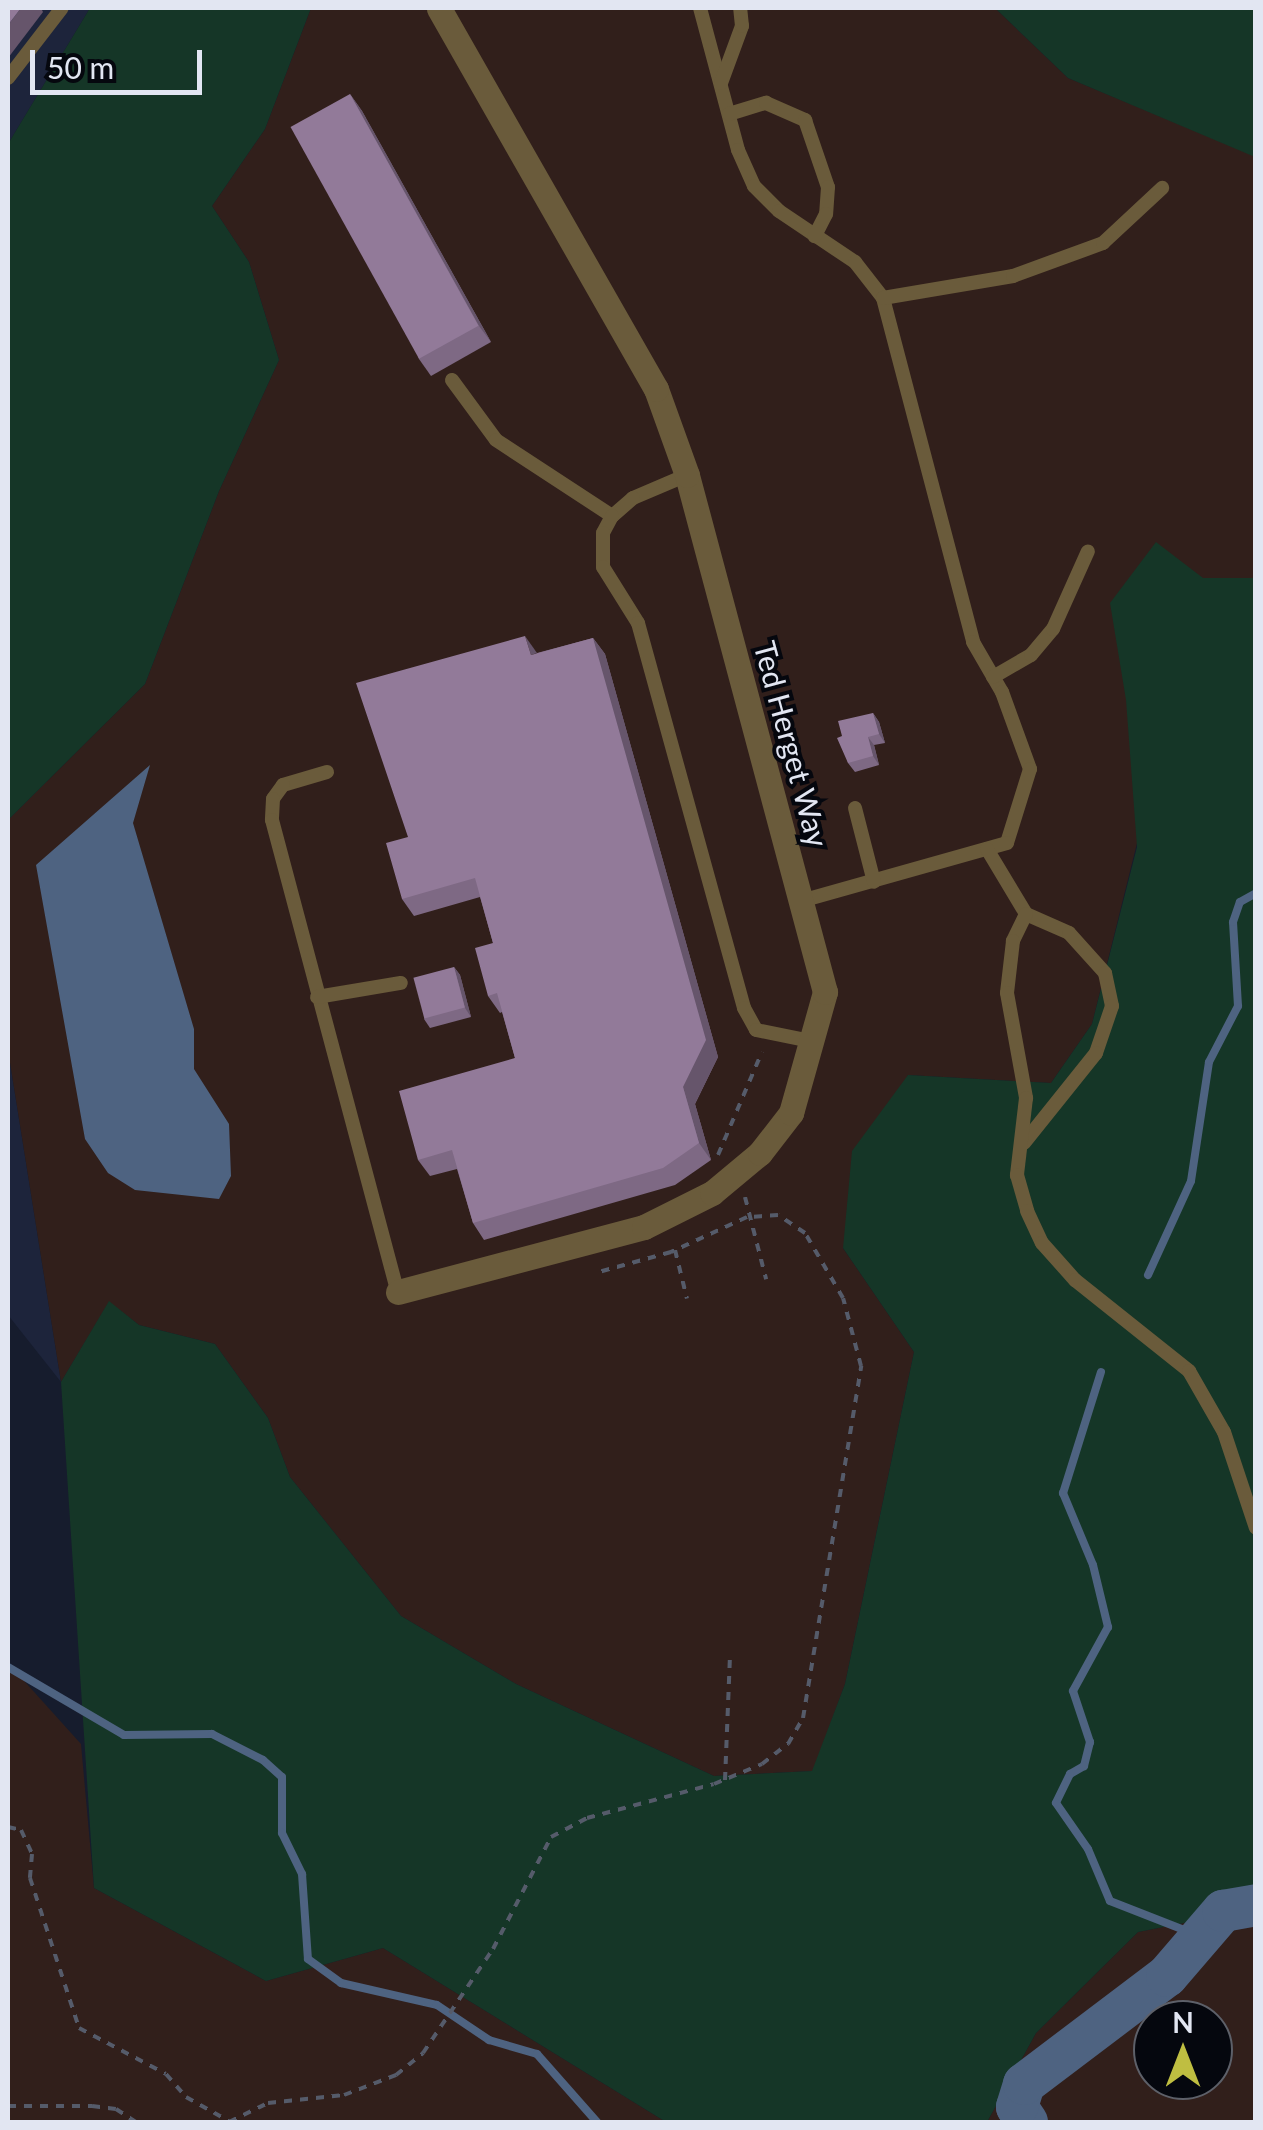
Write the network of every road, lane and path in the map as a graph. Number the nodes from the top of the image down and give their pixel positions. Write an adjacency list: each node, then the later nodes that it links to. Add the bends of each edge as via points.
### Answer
1 (62, 8): 5 (lane)
2 (439, 8): 12 (street, Ted Herget Way, via 636,348)
3 (700, 8): 6 (lane)
4 (740, 8): 6 (lane, via 742,26)
5 (8, 78)
6 (721, 83): 7 (lane)
7 (729, 114): 9 (lane, via 754,186); 9 (lane, via 766,103 806,120 828,187)
8 (1162, 188): 10 (lane, via 1103,243 1013,276)
9 (815, 236): 10 (lane, via 855,262)
10 (883, 298): 15 (lane, via 973,642)
11 (452, 380): 13 (lane, via 496,440)
12 (687, 476): 13 (lane, via 633,498); 20 (street, Ted Herget Way)
13 (612, 516): 24 (lane, via 603,533 604,568 638,623 744,1008 756,1030)
14 (1088, 552): 15 (lane, via 1053,628 1031,655)
15 (993, 677): 18 (lane, via 1030,769 1007,843)
16 (328, 772): 23 (lane, via 283,785 273,799 272,820)
17 (856, 808): 19 (lane)
18 (987, 849): 19 (lane); 21 (lane)
19 (874, 882): 20 (lane)
20 (801, 901): 24 (street, Ted Herget Way, via 825,992)
21 (1026, 914): 25 (lane, via 1013,941 1007,993 1026,1098); 25 (lane, via 1069,933 1105,973 1112,1006 1096,1053)
22 (401, 983): 23 (lane)
23 (317, 997): 28 (lane)
24 (816, 1042): 28 (street, Ted Herget Way, via 791,1113 760,1153 712,1193 644,1226)
25 (1024, 1144): 30 (lane, via 1017,1175 1042,1242 1075,1280 1189,1371 1224,1432)
26 (675, 1250): 27 (path); 29 (path); 32 (path, via 747,1217 778,1216 806,1233 824,1257 852,1323 861,1366 812,1696 788,1744)
27 (599, 1272)
28 (398, 1292)
29 (687, 1299)
30 (1256, 1528)
31 (730, 1658): 32 (path)
32 (724, 1780): 36 (path, via 587,1818 551,1837 502,1932 422,2053 396,2075 344,2095 268,2102)
33 (8, 1827): 36 (path, via 21,1830 32,1854 30,1878 79,2028 166,2074 186,2097)
34 (8, 2106): 35 (path, via 92,2106)
35 (136, 2122)
36 (231, 2122)

